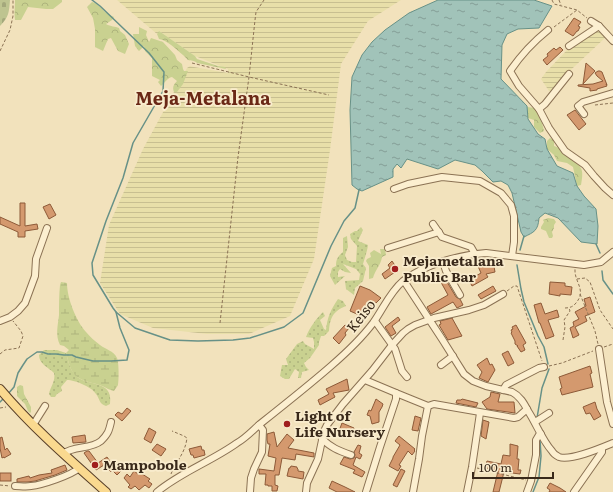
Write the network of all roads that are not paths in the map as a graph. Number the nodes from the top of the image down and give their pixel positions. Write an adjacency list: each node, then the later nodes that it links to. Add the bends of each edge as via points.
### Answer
1 (591, 21): 2 (street)
2 (599, 26): 4 (street); 5 (street)
3 (548, 30): 8 (street, via 536,39 510,70 519,86)
4 (613, 41)
5 (569, 46)
6 (569, 74): 8 (street)
7 (613, 93): 9 (street, via 580,104 578,106)
8 (539, 109): 11 (street, via 565,151 585,165)
9 (584, 114)
10 (394, 189): 18 (street, via 442,177 480,181 501,193 511,205 514,216)
11 (613, 195)
12 (433, 224): 14 (street)
13 (47, 228): 24 (street, via 25,304 10,317)
14 (438, 232): 15 (street); 17 (street, via 442,237 471,247)
15 (388, 248)
16 (613, 252): 18 (street, Keiso, via 601,262 584,265)
17 (475, 254): 18 (street, Keiso); 19 (street, Keiso)
18 (512, 256)
19 (443, 262): 20 (street, Keiso); 22 (street)
20 (404, 281): 23 (street); 25 (street, Keiso, via 397,287)
21 (503, 294): 23 (street, via 484,305)
22 (460, 295)
23 (430, 320): 26 (street, via 408,329); 28 (street)
24 (0, 321)
25 (375, 321): 26 (street); 45 (street, Keiso, via 351,348)
26 (392, 345): 31 (street); 32 (street)
27 (599, 348): 43 (street)
28 (453, 356): 29 (street); 34 (street, via 464,374 473,381)
29 (441, 365)
30 (544, 367): 34 (street, via 506,385)
31 (407, 378)
32 (364, 380): 35 (street); 47 (street, via 327,425)
33 (1, 390): 44 (main road)
34 (503, 390): 38 (street, via 516,394)
35 (396, 393): 37 (street); 58 (street)
36 (45, 406): 44 (street)
37 (428, 406): 39 (street, via 434,404); 59 (street)
38 (527, 409): 39 (street, via 514,418); 42 (street)
39 (480, 413): 60 (street)
40 (549, 413): 42 (street)
41 (111, 422): 50 (street, via 106,436 97,444 72,449)
42 (535, 422): 46 (street)
43 (613, 424)
44 (33, 425): 50 (main road)
45 (259, 425): 55 (street, Keiso, via 238,443); 56 (street, via 263,430 262,452 251,478)
46 (541, 434): 49 (street, via 552,452 559,457 573,457); 61 (street, via 536,440 536,455)
47 (322, 439): 51 (street, via 335,449); 57 (street)
48 (613, 443): 49 (street)
49 (602, 448): 62 (street, via 602,452)
50 (63, 454): 52 (main road)
51 (351, 455)
52 (79, 468): 53 (street, via 76,472); 54 (main road)
53 (19, 488)
54 (106, 492)
55 (157, 492)
56 (250, 492)
57 (306, 492)
58 (366, 492)
59 (413, 492)
60 (468, 492)
61 (526, 492)
62 (574, 492)

